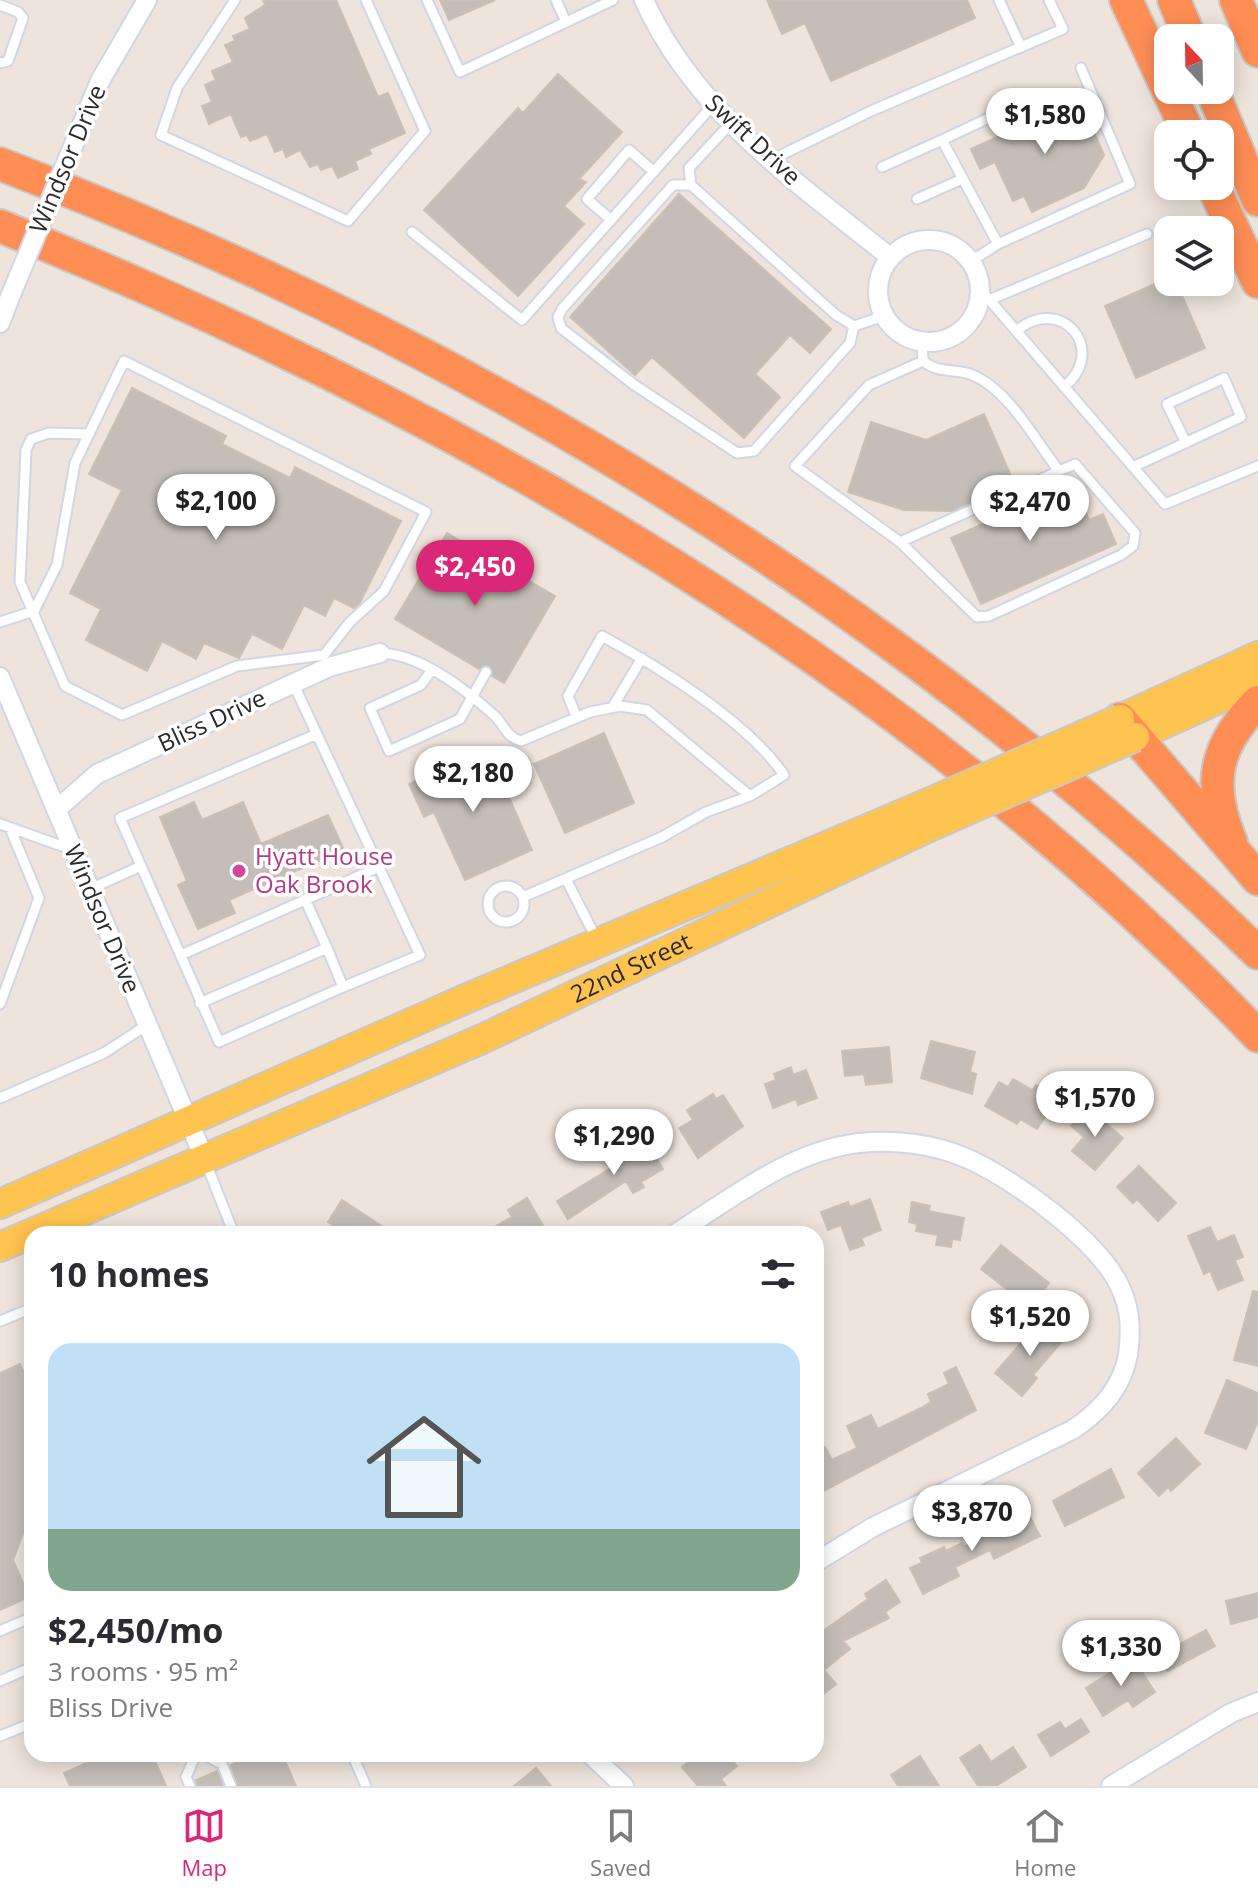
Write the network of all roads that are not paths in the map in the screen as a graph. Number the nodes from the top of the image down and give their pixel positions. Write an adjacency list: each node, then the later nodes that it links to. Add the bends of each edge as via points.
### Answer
1 (147, 0): 47 (street, Windsor Drive, bridge, via 100,81)
2 (235, 0): 3 (lane, via 177,88 161,135 348,221 425,131)
3 (366, 0)
4 (427, 0): 15 (lane, via 460,72)
5 (556, 0): 15 (lane)
6 (613, 0): 15 (lane)
7 (999, 0): 17 (lane)
8 (1049, 0): 17 (lane, via 1063,29)
9 (1126, 0): 20 (highway)
10 (1138, 0): 18 (highway)
11 (1174, 0): 16 (highway)
12 (1236, 0): 19 (highway)
13 (646, 1): 24 (street, Swift Drive, via 670,50)
14 (0, 5): 21 (lane, via 23,18 8,61)
15 (566, 22)
16 (1184, 24)
17 (1021, 47): 28 (lane)
18 (1154, 47)
19 (1258, 51)
20 (1154, 59)
21 (0, 63)
22 (1081, 68): 41 (lane, via 1130,184)
23 (1218, 104): 36 (highway)
24 (713, 105): 26 (street, Swift Drive); 31 (lane)
25 (993, 116): 27 (lane)
26 (731, 123): 28 (street, Swift Drive); 33 (lane, via 689,168)
27 (942, 140): 30 (lane); 32 (lane)
28 (771, 160): 42 (street, Swift Drive)
29 (0, 164): 89 (highway, via 213,254 380,334 565,435 716,526 867,626 992,720 1138,839)
30 (882, 167)
31 (654, 172): 37 (lane); 37 (lane, via 629,150 587,199)
32 (960, 180): 34 (lane); 41 (lane)
33 (691, 185): 48 (lane); 48 (lane, via 673,185 562,309 561,328 633,384 746,454 850,343)
34 (917, 199)
35 (1220, 200): 44 (highway)
36 (1258, 200)
37 (611, 220): 39 (lane, via 522,320)
38 (0, 226): 95 (highway, via 180,302 396,407 600,522 741,611 880,707 1020,816)
39 (412, 232)
40 (1147, 234): 45 (lane)
41 (998, 244): 43 (lane)
42 (890, 257): 43 (street, via 902,247 932,239 947,242); 46 (street, via 877,285)
43 (971, 261): 45 (street)
44 (1258, 282)
45 (985, 295): 49 (lane); 50 (street, via 970,323)
46 (884, 316): 48 (lane); 50 (street)
47 (0, 323)
48 (854, 326)
49 (1016, 331): 51 (lane); 51 (lane, via 1036,318 1060,320 1078,335 1080,370)
50 (922, 352): 56 (lane, via 935,371 969,374 997,391); 57 (lane, via 869,385 795,466)
51 (1064, 387): 55 (lane)
52 (88, 434): 58 (lane, via 75,463 57,565); 58 (lane, via 49,433 31,439 26,450 20,582); 63 (lane, via 124,361 426,512 384,591 350,622)
53 (1186, 443): 53 (lane, via 1241,417 1224,378 1167,404); 55 (lane)
54 (1258, 466): 55 (lane, via 1165,504)
55 (1133, 467)
56 (1059, 471): 57 (lane); 57 (lane, via 1075,464 1135,533 1133,546 989,616 977,617)
57 (900, 542)
58 (34, 611): 59 (lane); 63 (lane, via 65,686 122,715 237,666)
59 (0, 622)
60 (380, 653): 63 (street, Bliss Drive); 64 (lane, via 403,653)
61 (1258, 656): 73 (main road, 22nd Street)
62 (642, 658): 71 (lane); 72 (lane, via 602,636 568,696); 75 (lane, via 771,757 784,775)
63 (326, 661): 67 (street, Bliss Drive)
64 (431, 671): 69 (lane); 69 (lane, via 421,685 370,708 389,751 460,719)
65 (486, 672): 69 (lane)
66 (1258, 681): 73 (main road, 22nd Street)
67 (293, 683): 74 (lane); 76 (street, Bliss Drive, via 97,774)
68 (2, 689): 76 (street, Windsor Drive)
69 (473, 697): 72 (lane, via 505,732 521,741)
70 (1258, 702): 82 (highway, via 1225,743 1218,765 1220,807)
71 (612, 708): 72 (lane); 75 (lane, via 647,710)
72 (577, 718)
73 (1127, 728): 77 (main road, 22nd Street, bridge); 82 (highway)
74 (317, 734): 80 (lane, via 120,818); 81 (lane)
75 (750, 796): 83 (lane)
76 (56, 810): 79 (street, Windsor Drive)
77 (924, 817): 87 (main road, 22nd Street); 98 (main road, 22nd Street, via 482,1039)
78 (5, 826): 79 (lane); 93 (lane, via 39,898)
79 (73, 850): 84 (street, Windsor Drive)
80 (141, 866): 84 (lane); 90 (lane)
81 (379, 867): 86 (lane); 91 (lane, via 420,955)
82 (1248, 869)
83 (566, 879): 85 (lane); 87 (lane)
84 (90, 889): 94 (street, Windsor Drive)
85 (523, 897): 85 (lane, via 515,888 496,888 488,899 489,911 503,923 516,920 524,910)
86 (305, 899): 88 (lane); 90 (lane)
87 (598, 943): 97 (main road, 22nd Street)
88 (327, 948): 91 (lane); 92 (lane)
89 (1258, 953)
90 (181, 955): 92 (lane)
91 (343, 987): 92 (lane, via 219,1042)
92 (200, 1003)
93 (0, 1004)
94 (147, 1025): 96 (lane, via 104,1053); 97 (street, Windsor Drive)
95 (1258, 1036)
96 (1, 1098)
97 (190, 1122): 98 (street, Windsor Drive); 99 (main road, 22nd Street)
98 (205, 1160): 100 (main road, 22nd Street); 101 (lane)
99 (0, 1204)
100 (49, 1226)
101 (231, 1226)
102 (688, 1226): 107 (street, via 809,1155 858,1143 911,1143 965,1157 1022,1189 1066,1223 1111,1271 1122,1291 1130,1319 1124,1374 1096,1413)
103 (24, 1237): 104 (main road, 22nd Street)
104 (0, 1247)
105 (24, 1311): 106 (lane)
106 (0, 1321)
107 (824, 1557)
108 (24, 1620): 109 (lane)
109 (0, 1631)
110 (24, 1670): 111 (lane)
111 (0, 1681)
112 (1258, 1702): 123 (street)
113 (24, 1726): 114 (lane)
114 (0, 1736)
115 (193, 1762): 119 (lane, via 186,1777)
116 (218, 1762): 120 (lane)
117 (356, 1762): 121 (lane)
118 (598, 1762): 122 (street)
119 (190, 1786)
120 (231, 1786)
121 (366, 1786)
122 (624, 1786)
123 (1111, 1786)

